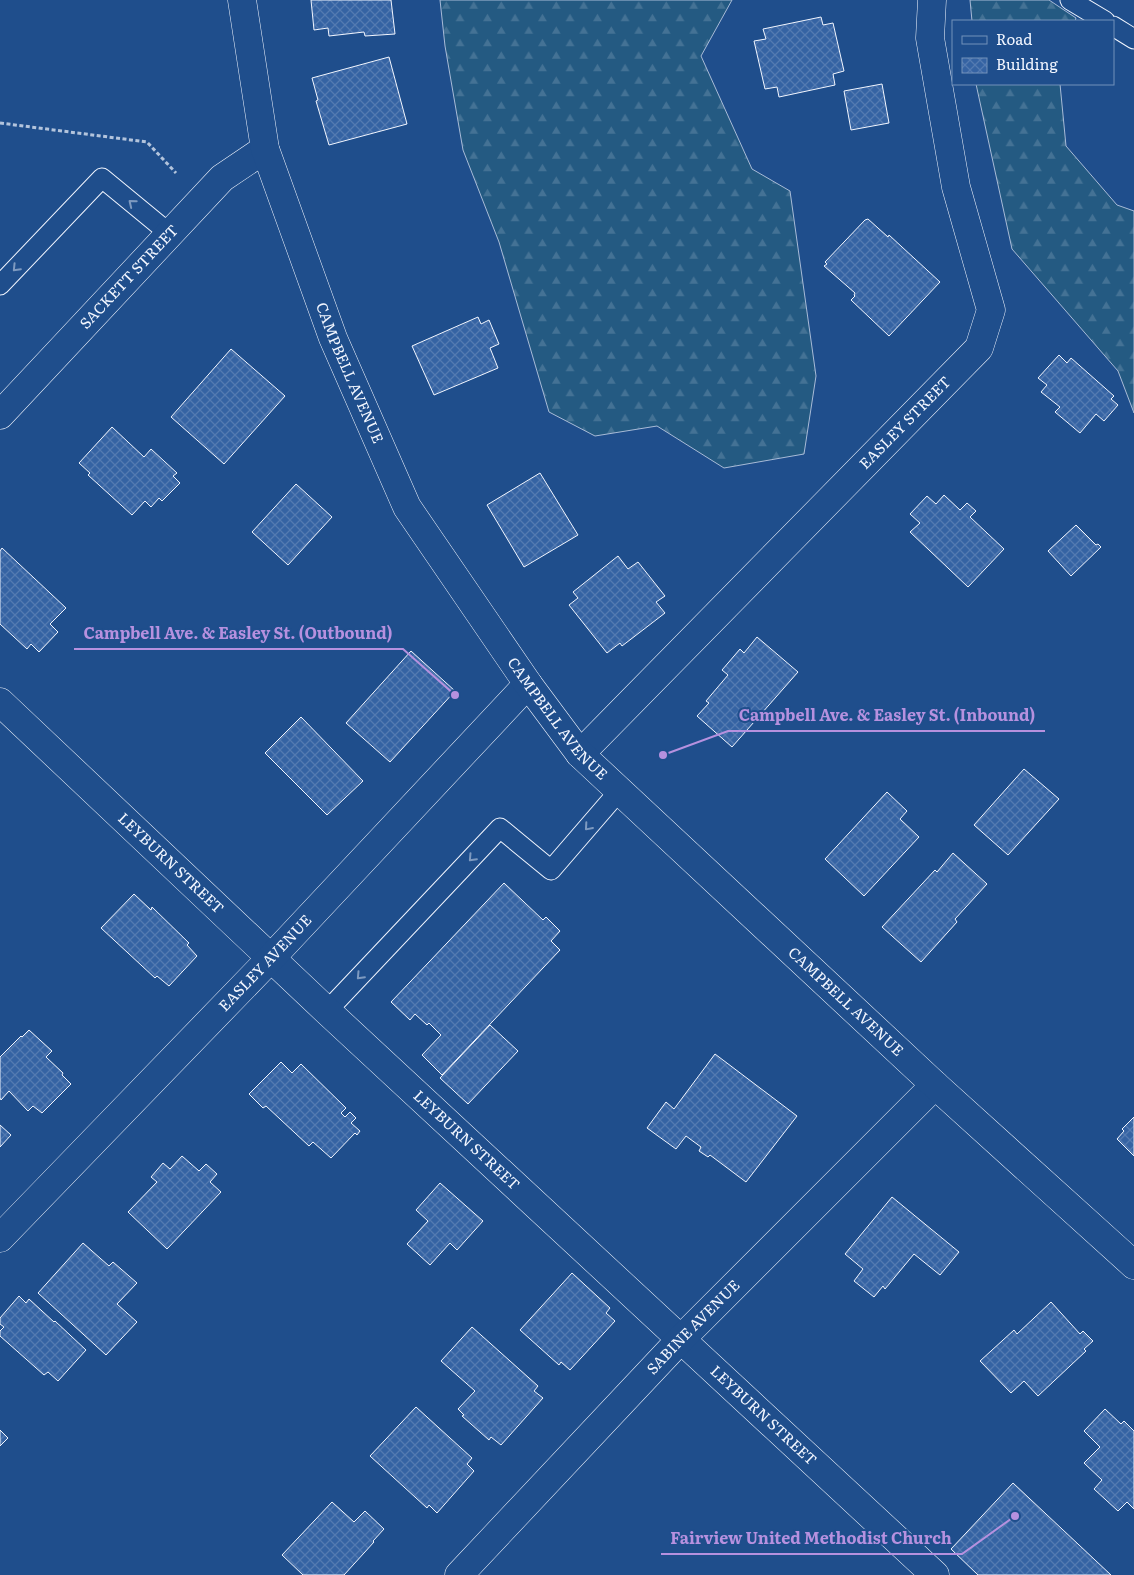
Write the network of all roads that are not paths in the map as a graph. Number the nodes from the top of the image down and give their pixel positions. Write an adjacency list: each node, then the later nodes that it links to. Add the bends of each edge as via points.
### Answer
1 (242, 0): 7 (street, CAMPBELL AVENUE)
2 (932, 0): 13 (street, EASLEY STREET, via 930,38 955,178 991,310 979,348)
3 (1070, 0): 4 (lane)
4 (1102, 20)
5 (1114, 27): 6 (lane)
6 (1134, 39)
7 (265, 149): 8 (street, SACKETT STREET, via 222,178); 11 (street, CAMPBELL AVENUE, via 333,338 407,507)
8 (170, 234): 9 (lane, one-way to 9, via 102,178); 10 (street, SACKETT STREET)
9 (0, 285)
10 (0, 414)
11 (528, 684): 13 (street, CAMPBELL AVENUE); 15 (street, EASLEY AVENUE)
12 (0, 702): 15 (street, LEYBURN STREET)
13 (580, 754): 14 (street, CAMPBELL AVENUE)
14 (620, 790): 16 (lane, one-way to 16, via 551,870 500,828); 17 (street, CAMPBELL AVENUE)
15 (271, 958): 16 (street, LEYBURN STREET); 18 (street, EASLEY AVENUE)
16 (327, 1011): 20 (street, LEYBURN STREET)
17 (935, 1085): 19 (street, CAMPBELL AVENUE); 20 (street, SABINE AVENUE)
18 (0, 1238)
19 (1134, 1265)
20 (681, 1339): 21 (street, SABINE AVENUE); 22 (street, LEYBURN STREET)
21 (459, 1575)
22 (935, 1575)

